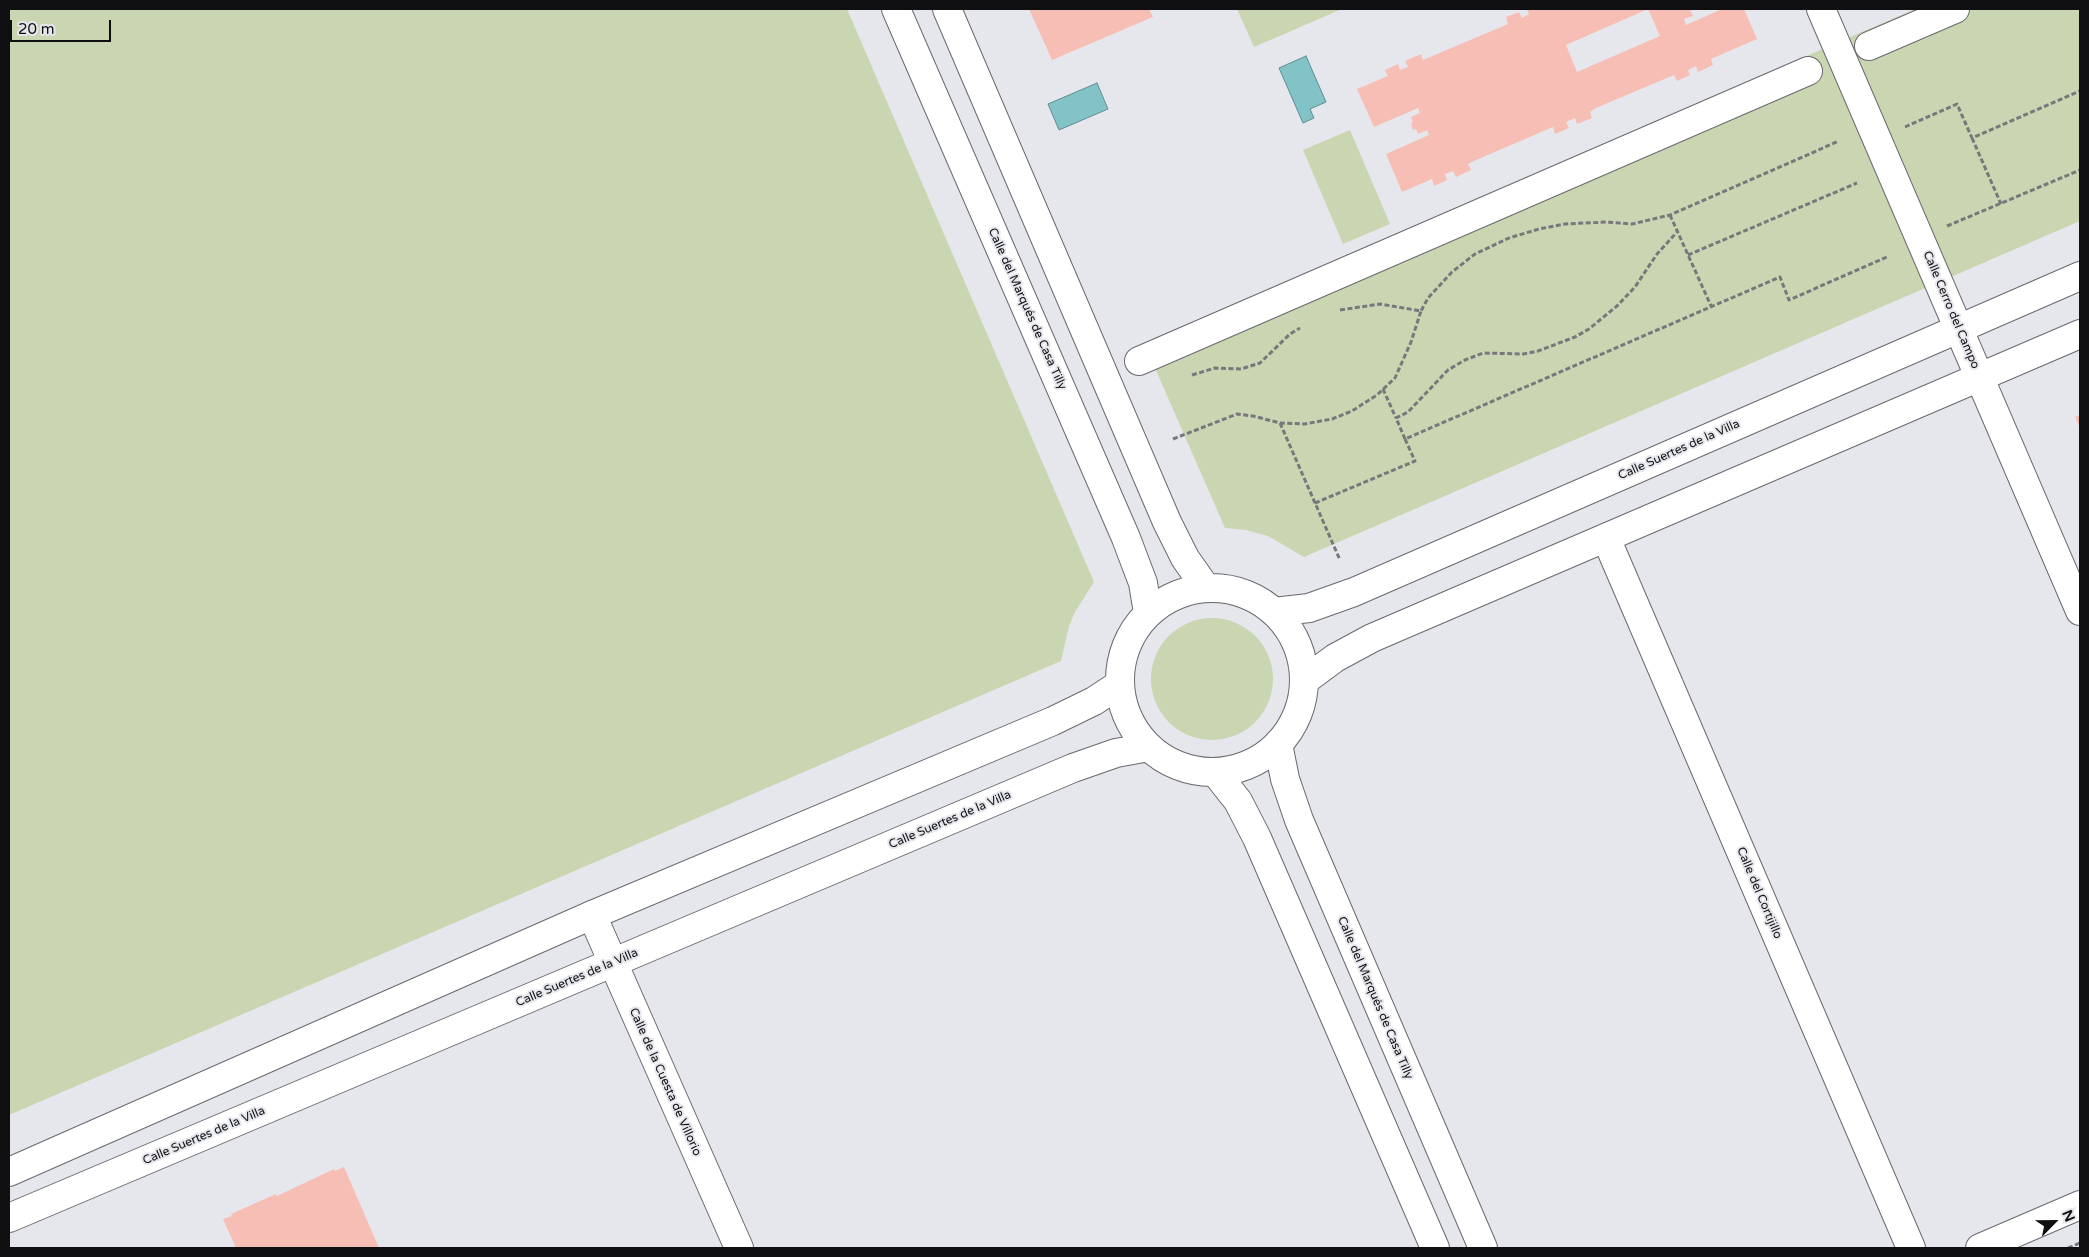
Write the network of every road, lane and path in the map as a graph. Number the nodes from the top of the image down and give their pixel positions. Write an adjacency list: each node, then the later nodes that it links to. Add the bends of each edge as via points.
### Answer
1 (896, 9): 40 (main road, Calle del Marqués de Casa Tilly, via 1126,538 1143,582)
2 (947, 9): 37 (main road, via 1167,522 1185,558)
3 (1821, 9): 24 (main road, Calle Cerro del Campo)
4 (1955, 9): 5 (main road)
5 (1869, 46)
6 (1808, 71): 26 (main road)
7 (2080, 91): 9 (path)
8 (1904, 127): 9 (path, via 1957,104)
9 (1972, 138): 13 (path)
10 (1839, 141): 14 (path)
11 (2080, 170): 13 (path)
12 (1857, 183): 17 (path)
13 (2001, 204): 15 (path)
14 (1670, 214): 16 (path); 22 (path, via 1632,224 1566,224 1509,238 1475,254 1452,272 1428,298)
15 (1947, 227)
16 (1678, 232): 17 (path); 30 (path, via 1657,254 1635,287 1589,329 1538,351 1483,353 1465,360 1448,370 1408,412)
17 (1688, 255): 20 (path)
18 (1889, 256): 20 (path, via 1789,300 1780,277)
19 (2080, 276): 24 (main road, Calle Suertes de la Villa)
20 (1712, 308): 33 (path)
21 (1337, 311): 22 (path, via 1380,304)
22 (1421, 311): 29 (path, via 1404,360 1395,378)
23 (1304, 326): 27 (path, via 1290,334 1260,363 1241,369 1215,368)
24 (1959, 328): 28 (main road, Calle Cerro del Campo); 39 (main road, Calle Suertes de la Villa, via 1354,592 1309,608)
25 (2080, 334): 28 (main road)
26 (1140, 361)
27 (1185, 378)
28 (1981, 378): 35 (main road); 38 (main road, Calle Cerro del Campo)
29 (1384, 389): 30 (path); 31 (path, via 1352,411 1332,419 1304,424)
30 (1396, 418): 33 (path)
31 (1280, 422): 32 (path, via 1237,414); 34 (path)
32 (1173, 439)
33 (1405, 439): 34 (path, via 1415,461)
34 (1314, 503): 36 (path)
35 (1606, 538): 41 (main road, via 1372,638 1335,658); 55 (main road, Calle del Cortijillo)
36 (1340, 560)
37 (1206, 588): 39 (main road, via 1242,593); 40 (main road, via 1185,591)
38 (2080, 611)
39 (1274, 612): 41 (main road, via 1290,632 1300,656)
40 (1148, 613): 42 (main road, via 1126,645)
41 (1304, 681): 43 (main road, via 1292,725)
42 (1120, 684): 44 (main road, via 1124,707 1134,729); 46 (main road, via 1053,721)
43 (1278, 744): 45 (main road, via 1245,765); 54 (main road, Calle del Marqués de Casa Tilly, via 1285,779 1299,820)
44 (1149, 747): 45 (main road, via 1179,766); 47 (main road, Calle Suertes de la Villa, via 1116,753 1073,768)
45 (1215, 772): 53 (main road, via 1238,801 1256,838)
46 (592, 915): 47 (main road, Calle de la Cuesta de Villorio); 48 (main road)
47 (613, 963): 50 (main road, Calle Suertes de la Villa); 52 (main road, Calle de la Cuesta de Villorio)
48 (9, 1172)
49 (2080, 1205): 56 (main road)
50 (9, 1218)
51 (2080, 1243): 57 (path)
52 (739, 1248)
53 (1435, 1248)
54 (1483, 1248)
55 (1911, 1248)
56 (1980, 1248)
57 (2068, 1248)

